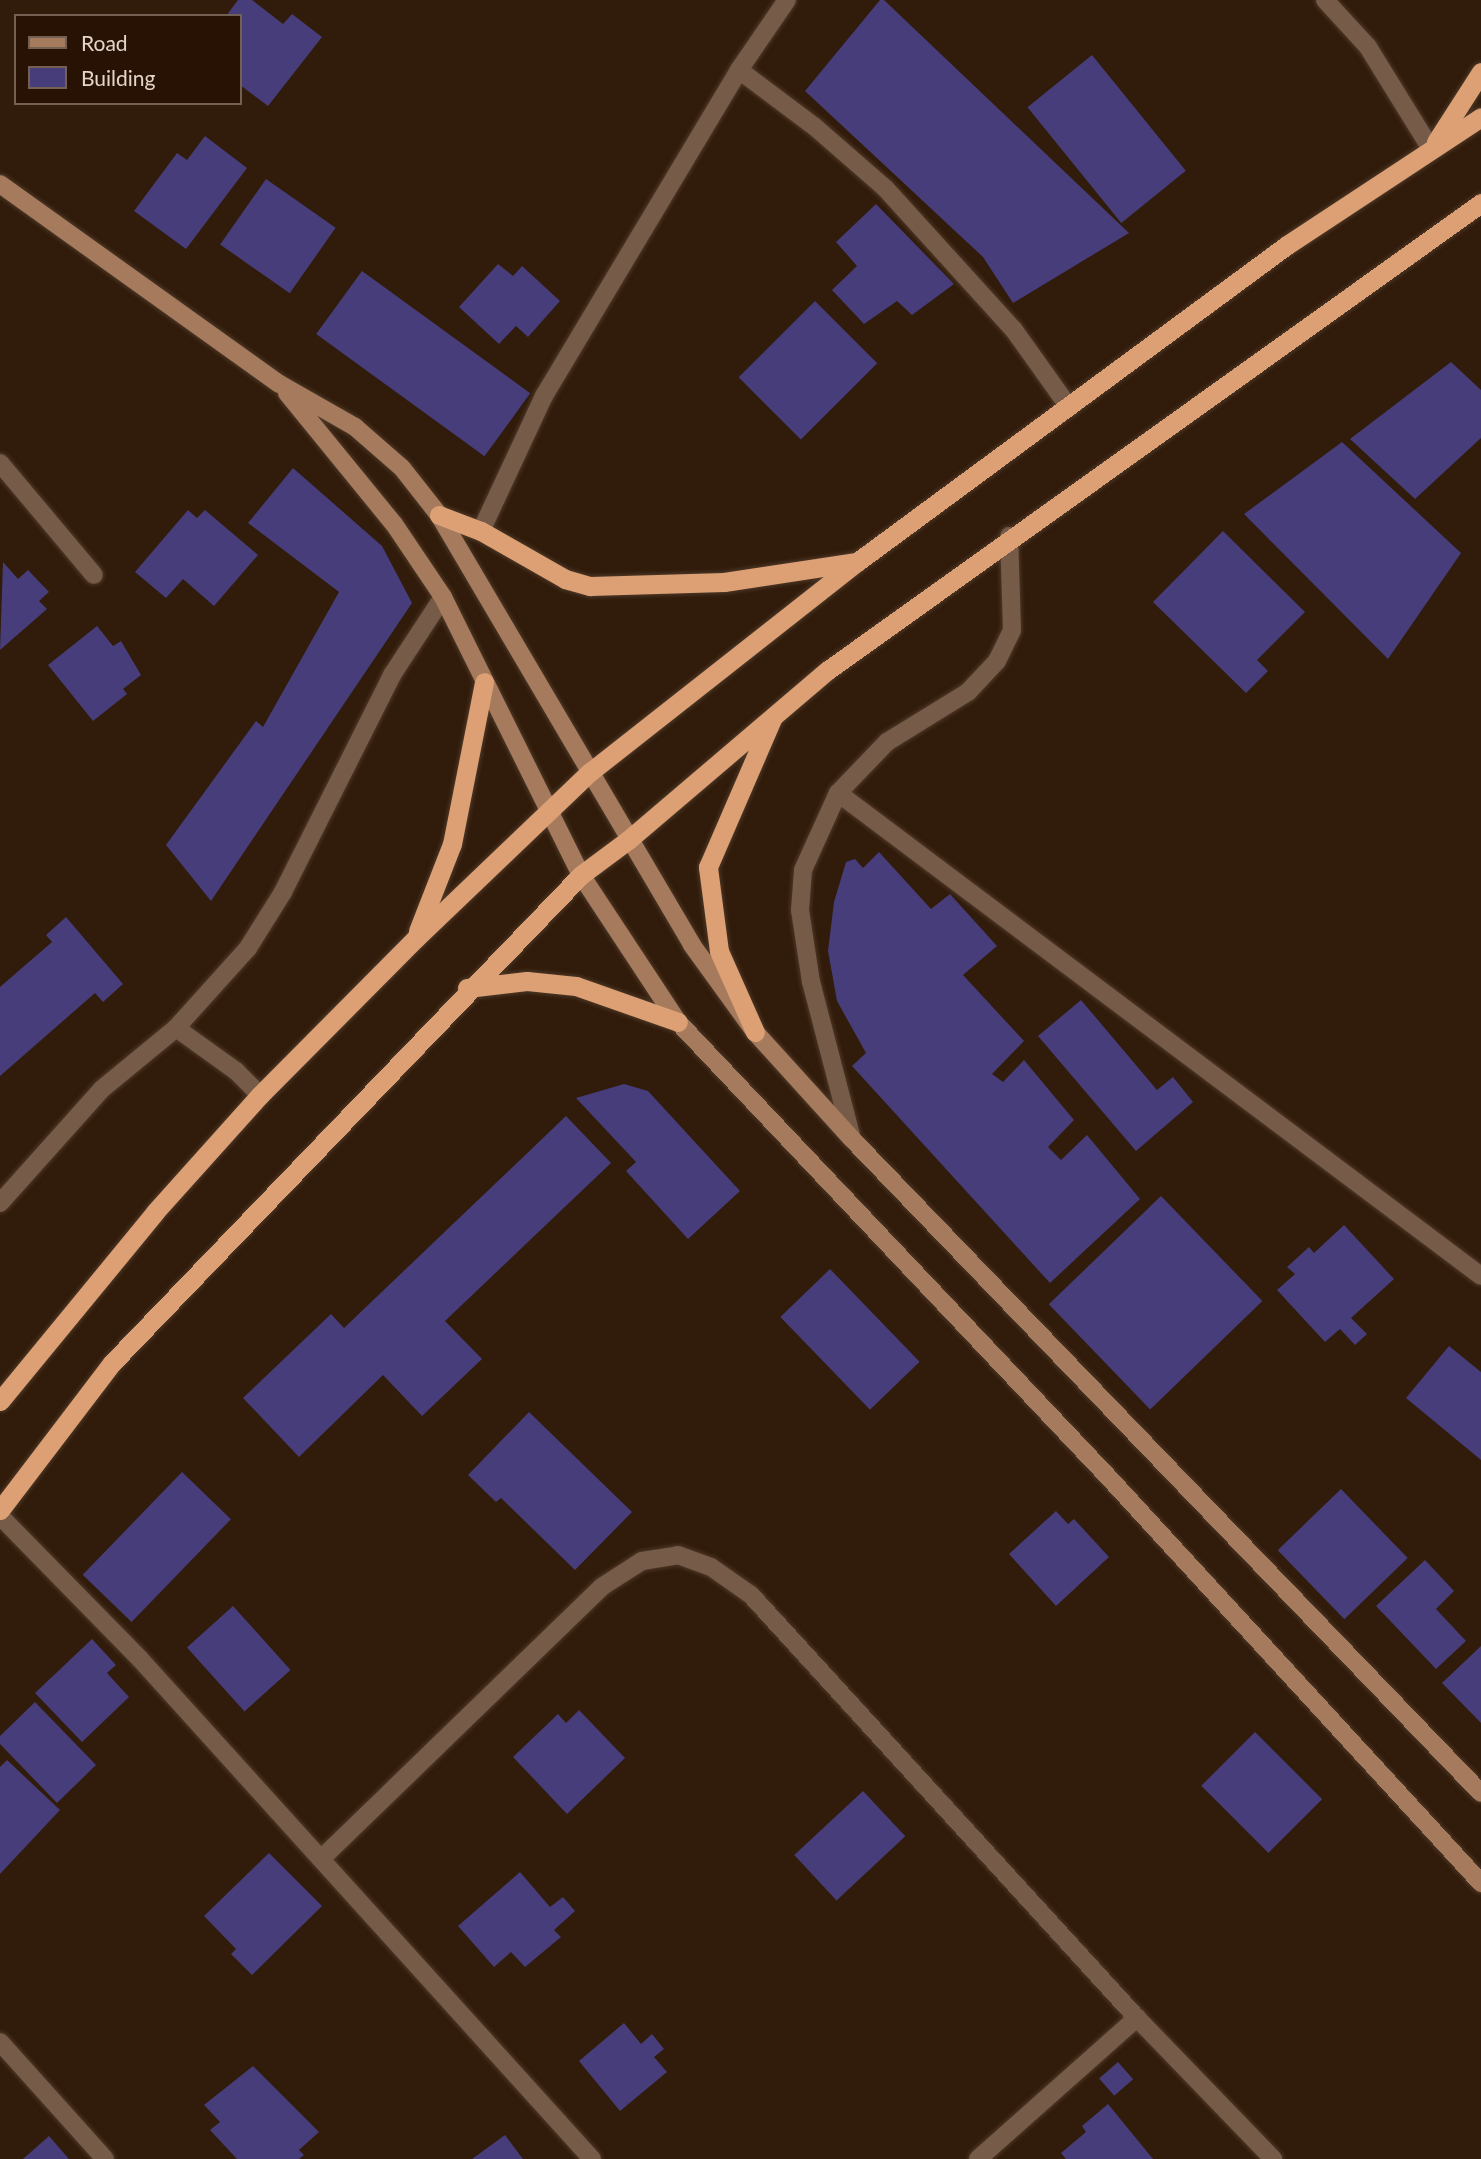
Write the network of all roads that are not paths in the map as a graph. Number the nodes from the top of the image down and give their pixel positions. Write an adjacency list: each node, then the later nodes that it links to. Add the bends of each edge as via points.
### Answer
1 (787, 0): 3 (street)
2 (1325, 0): 6 (street, via 1368,47)
3 (738, 69): 10 (street, via 886,189 1005,320); 13 (street, via 544,396)
4 (1481, 72): 6 (highway)
5 (1481, 117): 6 (highway)
6 (1431, 149): 10 (highway, via 1287,245)
7 (0, 184): 9 (main road)
8 (1481, 203): 14 (highway)
9 (278, 383): 12 (main road, via 355,427 402,468); 17 (main road, via 394,524)
10 (1069, 407): 15 (highway)
11 (0, 463): 16 (street)
12 (439, 515): 13 (highway); 20 (main road)
13 (481, 531): 15 (highway, via 565,579 602,587 724,582)
14 (1009, 536): 19 (highway); 21 (street, via 1013,630 997,661 968,692 887,742)
15 (857, 562): 20 (highway)
16 (94, 575)
17 (443, 597): 18 (main road); 28 (street, via 392,675 255,937)
18 (485, 682): 22 (main road); 25 (highway, via 452,844)
19 (775, 714): 23 (highway); 29 (highway, via 708,867 719,951)
20 (590, 772): 22 (highway); 23 (main road)
21 (838, 793): 31 (street, via 803,870 800,910 811,982); 33 (street)
22 (546, 811): 24 (main road); 25 (highway)
23 (628, 840): 24 (highway); 29 (main road, via 692,945)
24 (580, 875): 26 (highway); 27 (main road)
25 (416, 938): 30 (highway)
26 (467, 988): 27 (highway, via 527,981 576,986); 35 (highway, via 112,1363)
27 (677, 1023): 39 (main road, via 1102,1471)
28 (176, 1028): 30 (street, via 236,1070); 32 (street, via 102,1089)
29 (755, 1032): 31 (main road)
30 (260, 1095): 34 (highway, via 155,1212)
31 (852, 1139): 37 (main road)
32 (0, 1203)
33 (1481, 1276)
34 (0, 1401)
35 (0, 1510)
36 (0, 1516): 38 (street, via 140,1660)
37 (1481, 1793)
38 (321, 1859): 40 (street, via 603,1586 642,1561 678,1555 711,1567 751,1595); 43 (street)
39 (1481, 1883)
40 (1137, 2018): 44 (street); 45 (street)
41 (0, 2042): 42 (street)
42 (105, 2159)
43 (592, 2159)
44 (978, 2159)
45 (1273, 2159)

